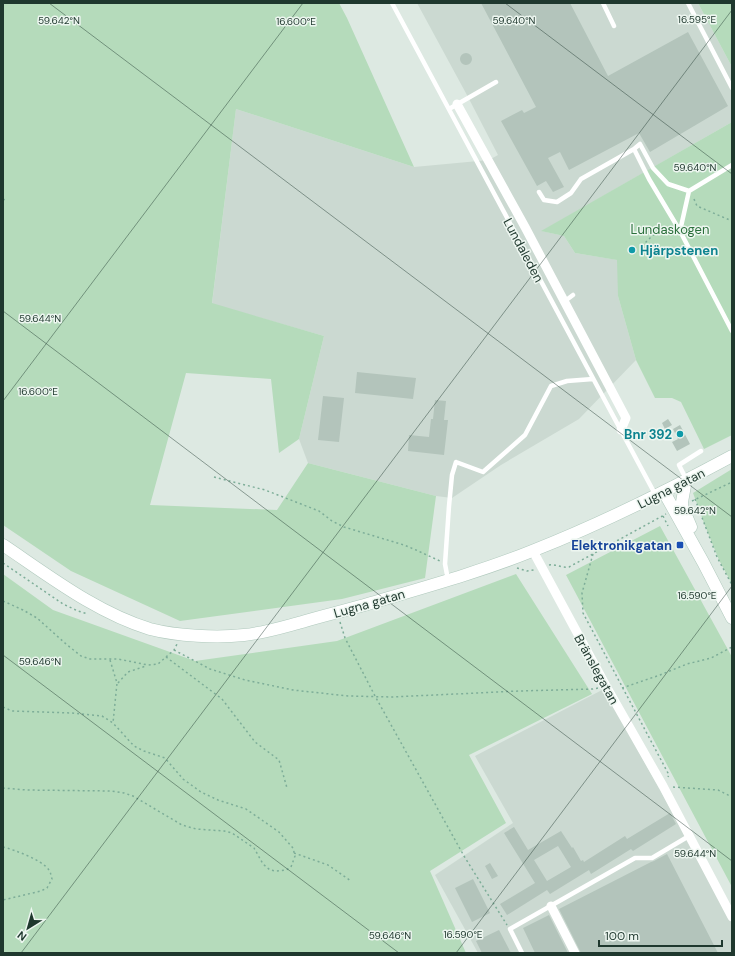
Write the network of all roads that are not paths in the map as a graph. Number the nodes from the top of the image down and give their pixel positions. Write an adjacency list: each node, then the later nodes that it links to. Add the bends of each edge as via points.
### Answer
1 (392, 3): 7 (lane, Lundaleden)
2 (602, 3): 4 (lane)
3 (688, 3): 6 (lane)
4 (614, 26)
5 (496, 82): 7 (lane)
6 (732, 88)
7 (453, 106): 14 (street, via 525,227); 16 (lane, Lundaleden)
8 (634, 149): 10 (lane, via 640,144 653,168 668,184); 11 (lane, via 581,179 571,193 557,202 544,200); 12 (lane)
9 (732, 165): 10 (lane)
10 (689, 191): 12 (lane)
11 (539, 192)
12 (680, 231): 15 (lane)
13 (573, 295): 14 (lane)
14 (565, 301): 17 (street, via 626,418)
15 (732, 331)
16 (593, 379): 17 (lane, Lundaleden); 25 (lane, via 567,381 551,386 525,435 483,472 456,462 450,493 445,564)
17 (620, 430): 21 (lane, Lundaleden)
18 (701, 452): 20 (lane, via 677,463)
19 (732, 456): 20 (main road, Lugna gatan)
20 (686, 480): 21 (main road, Lugna gatan); 24 (main road, Lundaleden, via 682,506 702,553)
21 (660, 494): 23 (main road, Lugna gatan); 24 (main road, Lundaleden)
22 (3, 545): 25 (main road, Lugna gatan, via 60,584 122,618 151,629 196,636 245,635 275,629)
23 (533, 551): 25 (main road, Lugna gatan); 27 (street, Bränslegatan)
24 (703, 562): 26 (main road, Lundaleden)
25 (448, 580)
26 (732, 618)
27 (689, 836): 28 (lane, via 652,858 635,858); 29 (street, Bränslegatan)
28 (550, 906): 30 (lane, via 510,929); 31 (street)
29 (732, 917)
30 (522, 953)
31 (575, 953)

